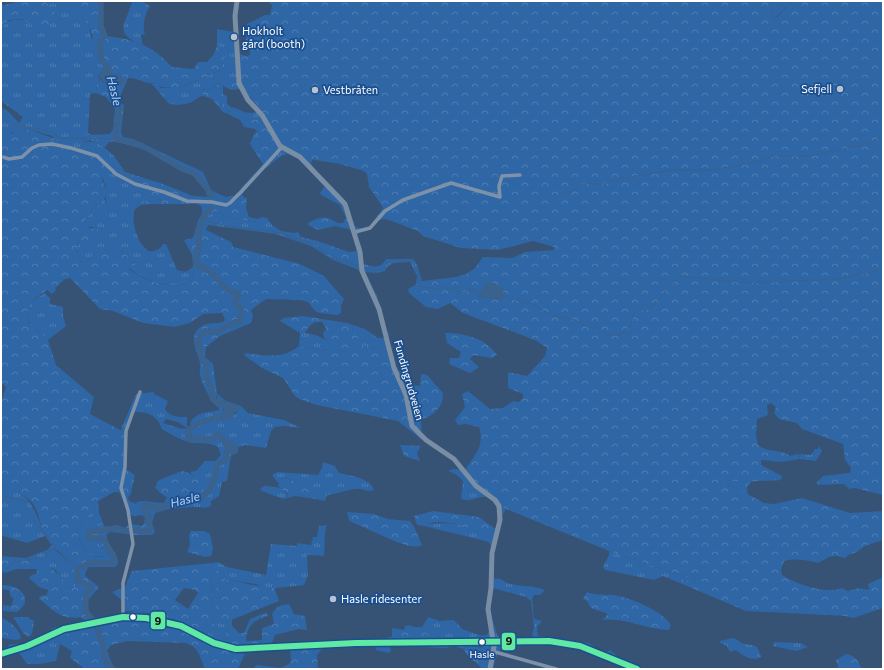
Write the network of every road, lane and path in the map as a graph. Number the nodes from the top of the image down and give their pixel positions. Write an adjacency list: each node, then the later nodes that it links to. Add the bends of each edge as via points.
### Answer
1 (238, 1): 2 (street, Fundingrudveien, via 235,16 239,83 248,100 262,115)
2 (282, 147): 3 (street, via 230,203 224,205 187,201 135,184 116,174 97,156 67,147 41,144 32,148 22,158); 5 (street, Fundingrudveien, via 300,157 342,200)
3 (3, 157)
4 (520, 175): 5 (street, via 502,176 500,197 450,183 443,188 409,197 385,211 367,230)
5 (355, 232): 8 (street, Fundingrudveien, via 362,271 379,309 394,368 406,394 412,426 426,440 454,459 499,506 500,520 492,553 492,588 488,608)
6 (140, 392): 7 (street, via 127,426 122,488 132,548 123,587)
7 (123, 617): 8 (main road, via 146,618 180,626 214,643 236,649 356,643); 10 (main road, via 64,629 27,646)
8 (494, 642): 9 (street, Fundingrudveien); 13 (main road, via 566,643 586,648)
9 (495, 652): 11 (street, Fundingrudveien); 12 (street)
10 (1, 654)
11 (490, 669)
12 (556, 669)
13 (637, 669)

